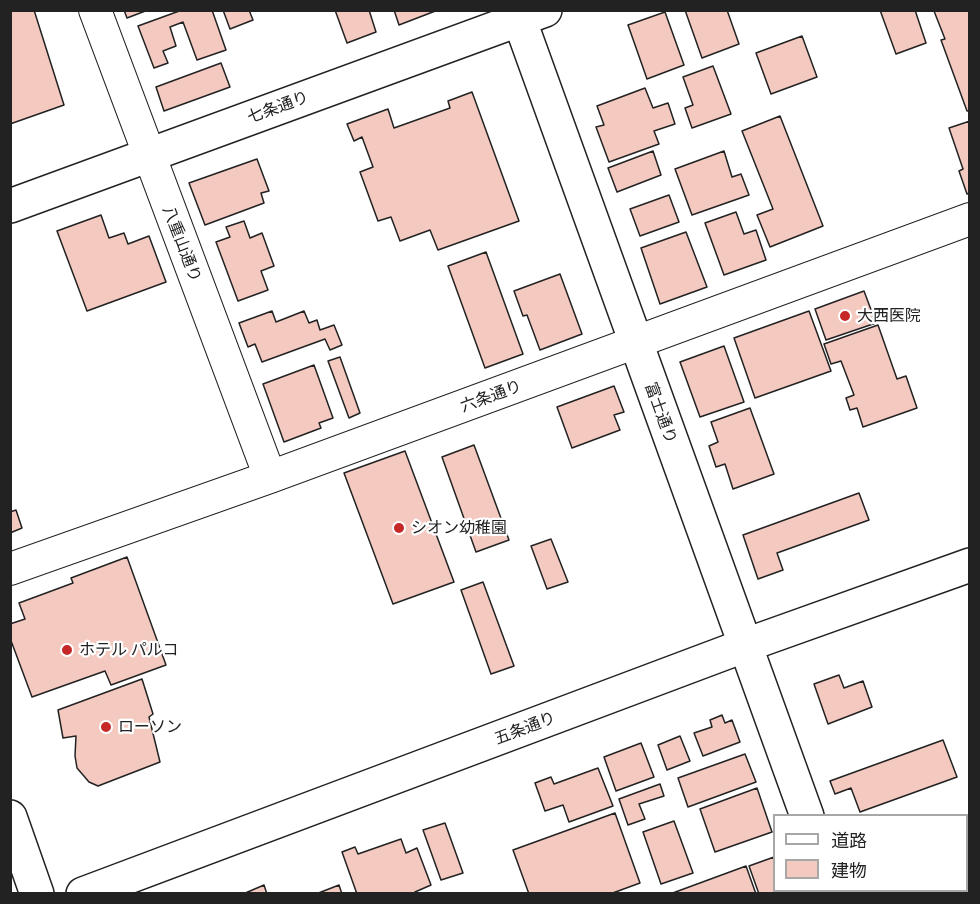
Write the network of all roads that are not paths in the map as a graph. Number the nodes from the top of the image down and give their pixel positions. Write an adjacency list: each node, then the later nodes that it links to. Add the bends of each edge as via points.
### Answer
1 (95, 10): 3 (street, 八重山通り)
2 (527, 14): 3 (street, 七条通り); 6 (street, 富士通り)
3 (149, 154): 4 (street, 七条通り); 7 (street, 八重山通り)
4 (10, 206)
5 (969, 219): 6 (street, 六条通り)
6 (636, 342): 7 (street, 六条通り); 10 (street, 富士通り)
7 (270, 477): 9 (street, 六条通り)
8 (969, 565): 10 (street, 五条通り)
9 (10, 569)
10 (746, 645): 11 (street, 富士通り); 14 (street, 五条通り)
11 (806, 814)
12 (10, 817): 13 (street)
13 (37, 894)
14 (82, 894)

